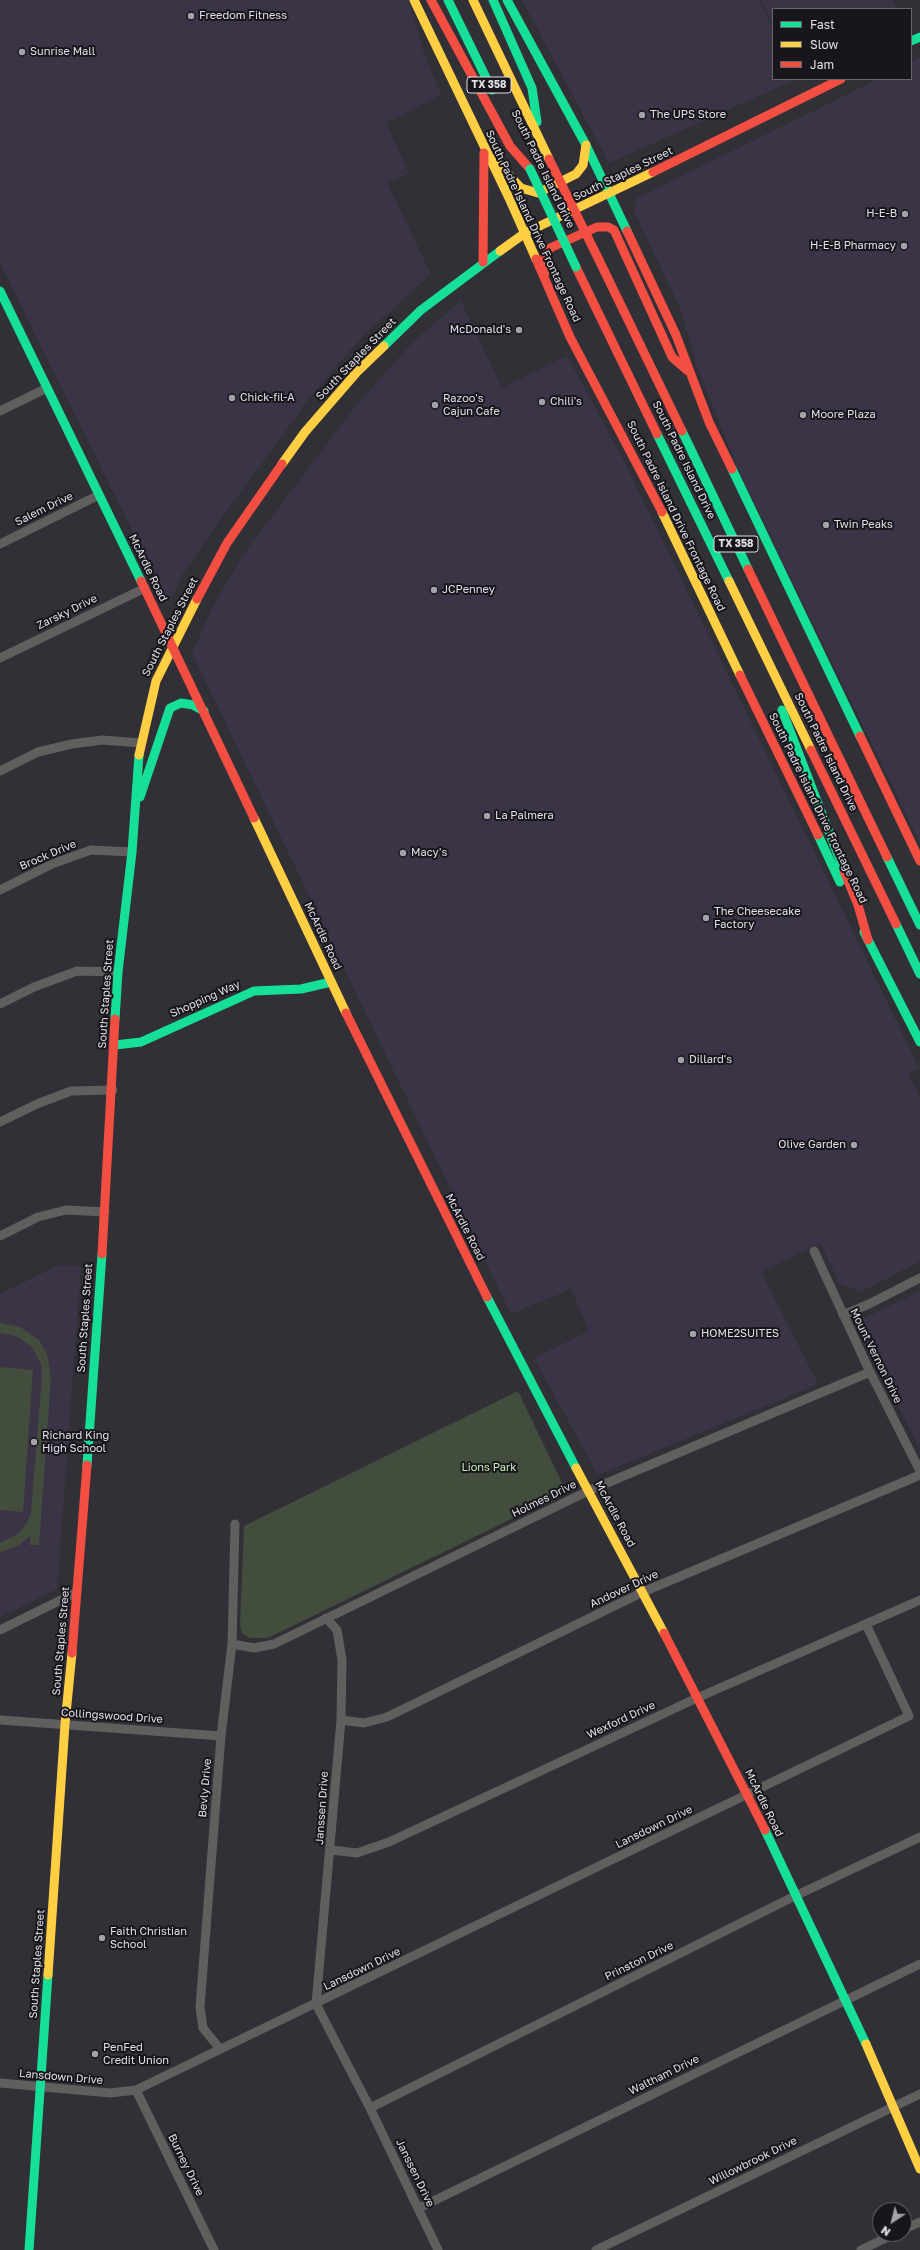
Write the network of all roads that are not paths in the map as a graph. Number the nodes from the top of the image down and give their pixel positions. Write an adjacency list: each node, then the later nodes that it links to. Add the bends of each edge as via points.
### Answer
1 (414, 0): 12 (main road, South Padre Island Drive Frontage Road)
2 (431, 0): 13 (main road, via 510,146)
3 (448, 0): 8 (main road, TX 358)
4 (472, 0): 10 (main road, South Padre Island Drive / TX 358)
5 (492, 0): 10 (main road, via 532,88)
6 (507, 0): 11 (main road)
7 (839, 80): 14 (main road, South Staples Street)
8 (496, 99)
9 (503, 113): 13 (main road, South Padre Island Drive / TX 358)
10 (540, 138): 34 (main road, South Padre Island Drive / TX 358, bridge)
11 (586, 145): 12 (main road, via 583,165 576,174 538,193 521,188); 14 (main road)
12 (483, 148): 15 (main road, South Padre Island Drive Frontage Road); 16 (main road)
13 (530, 169): 27 (main road, South Padre Island Drive / TX 358, bridge)
14 (610, 194): 15 (main road, South Staples Street); 19 (main road, via 676,335)
15 (525, 233): 16 (main road, South Staples Street); 18 (main road, South Padre Island Drive Frontage Road)
16 (483, 262): 25 (main road, South Staples Street, via 437,296 390,339 357,372 305,432 227,543)
17 (0, 291): 20 (main road, McArdle Road)
18 (570, 337): 19 (main road, via 572,328 543,268 544,257 550,248 598,227 608,227 619,236 672,357); 38 (main road, South Padre Island Drive Frontage Road, via 647,481)
19 (690, 372): 33 (main road, via 709,422)
20 (47, 388): 21 (street); 22 (main road, McArdle Road)
21 (0, 411)
22 (99, 496): 23 (street, Salem Drive); 24 (main road, McArdle Road)
23 (0, 544)
24 (145, 588): 25 (main road, McArdle Road); 26 (street, Zarsky Drive)
25 (172, 646): 28 (main road, McArdle Road); 29 (main road, South Staples Street, via 156,681)
26 (0, 658)
27 (778, 680): 38 (main road, via 782,711 858,905); 40 (main road, South Padre Island Drive / TX 358)
28 (204, 711): 31 (main road, via 181,702 170,708); 41 (main road, McArdle Road)
29 (141, 743): 30 (street, via 102,740 72,744 38,752); 31 (main road, South Staples Street)
30 (0, 771)
31 (135, 812): 32 (main road, South Staples Street)
32 (132, 852): 35 (street, Brock Drive, via 91,850 52,864); 39 (main road, South Staples Street)
33 (920, 861)
34 (900, 883): 36 (main road); 37 (main road, South Padre Island Drive / TX 358)
35 (0, 890)
36 (920, 911)
37 (920, 925)
38 (868, 940): 43 (main road, South Padre Island Drive Frontage Road)
39 (118, 972): 42 (street, via 77,971 34,987); 44 (main road, South Staples Street)
40 (920, 974)
41 (331, 982): 44 (main road, Shopping Way, via 301,989 254,991 141,1042); 55 (main road, McArdle Road, via 448,1222)
42 (0, 1004)
43 (920, 1042)
44 (115, 1045): 45 (main road, South Staples Street)
45 (113, 1090): 46 (street, via 71,1092 37,1104); 47 (main road, South Staples Street)
46 (0, 1122)
47 (105, 1212): 48 (street, via 66,1210 38,1217); 57 (main road, South Staples Street)
48 (0, 1236)
49 (814, 1252): 51 (street, Mount Vernon Drive)
50 (920, 1278): 51 (street)
51 (842, 1315): 52 (street, Mount Vernon Drive)
52 (870, 1372): 53 (street, Mount Vernon Drive); 55 (street, Holmes Drive)
53 (920, 1471)
54 (920, 1475): 58 (street, Andover Drive)
55 (588, 1491): 58 (main road, McArdle Road); 60 (street, Holmes Drive)
56 (235, 1524): 63 (street, Bevly Drive)
57 (77, 1592): 62 (street); 67 (main road, South Staples Street)
58 (643, 1592): 64 (main road, McArdle Road); 66 (street, Andover Drive, via 387,1717 364,1723)
59 (920, 1600): 61 (street, Wexford Drive)
60 (326, 1618): 63 (street, Holmes Drive, via 274,1644 254,1648); 66 (street, Janssen Drive, via 337,1630 342,1660)
61 (866, 1624): 64 (street, Wexford Drive); 69 (street, Lansdown Drive, via 909,1716)
62 (0, 1630)
63 (232, 1644): 68 (street, Bevly Drive)
64 (697, 1698): 69 (main road, McArdle Road); 71 (street, Wexford Drive, via 389,1842 357,1853)
65 (0, 1720): 67 (street, Collingswood Drive)
66 (341, 1720): 71 (street, Janssen Drive)
67 (65, 1724): 68 (street, Collingswood Drive); 78 (main road, South Staples Street)
68 (221, 1736): 76 (street, Bevly Drive, via 200,2007 203,2028)
69 (748, 1795): 72 (main road, McArdle Road); 75 (street, Lansdown Drive)
70 (920, 1837): 72 (street, Prinston Drive)
71 (331, 1850): 75 (street, Janssen Drive)
72 (795, 1896): 74 (main road, McArdle Road); 82 (street, Prinston Drive)
73 (920, 1964): 74 (street, Waltham Drive)
74 (846, 2000): 81 (main road, McArdle Road); 84 (street, Waltham Drive)
75 (316, 2004): 76 (street, Lansdown Drive); 82 (street, Lansdown Drive)
76 (220, 2049): 79 (street, Lansdown Drive)
77 (0, 2083): 78 (street, Lansdown Drive)
78 (41, 2086): 79 (street, Lansdown Drive, via 110,2093); 86 (main road, South Staples Street)
79 (136, 2090): 87 (street, Burney Drive)
80 (920, 2094): 81 (street, Willowbrook Drive)
81 (895, 2107): 83 (main road, McArdle Road); 89 (street, Willowbrook Drive)
82 (370, 2108): 84 (street, Janssen Drive)
83 (920, 2169)
84 (419, 2208): 88 (street, Janssen Drive)
85 (878, 2242): 90 (street)
86 (29, 2250)
87 (214, 2250)
88 (438, 2250)
89 (596, 2250)
90 (861, 2250)

